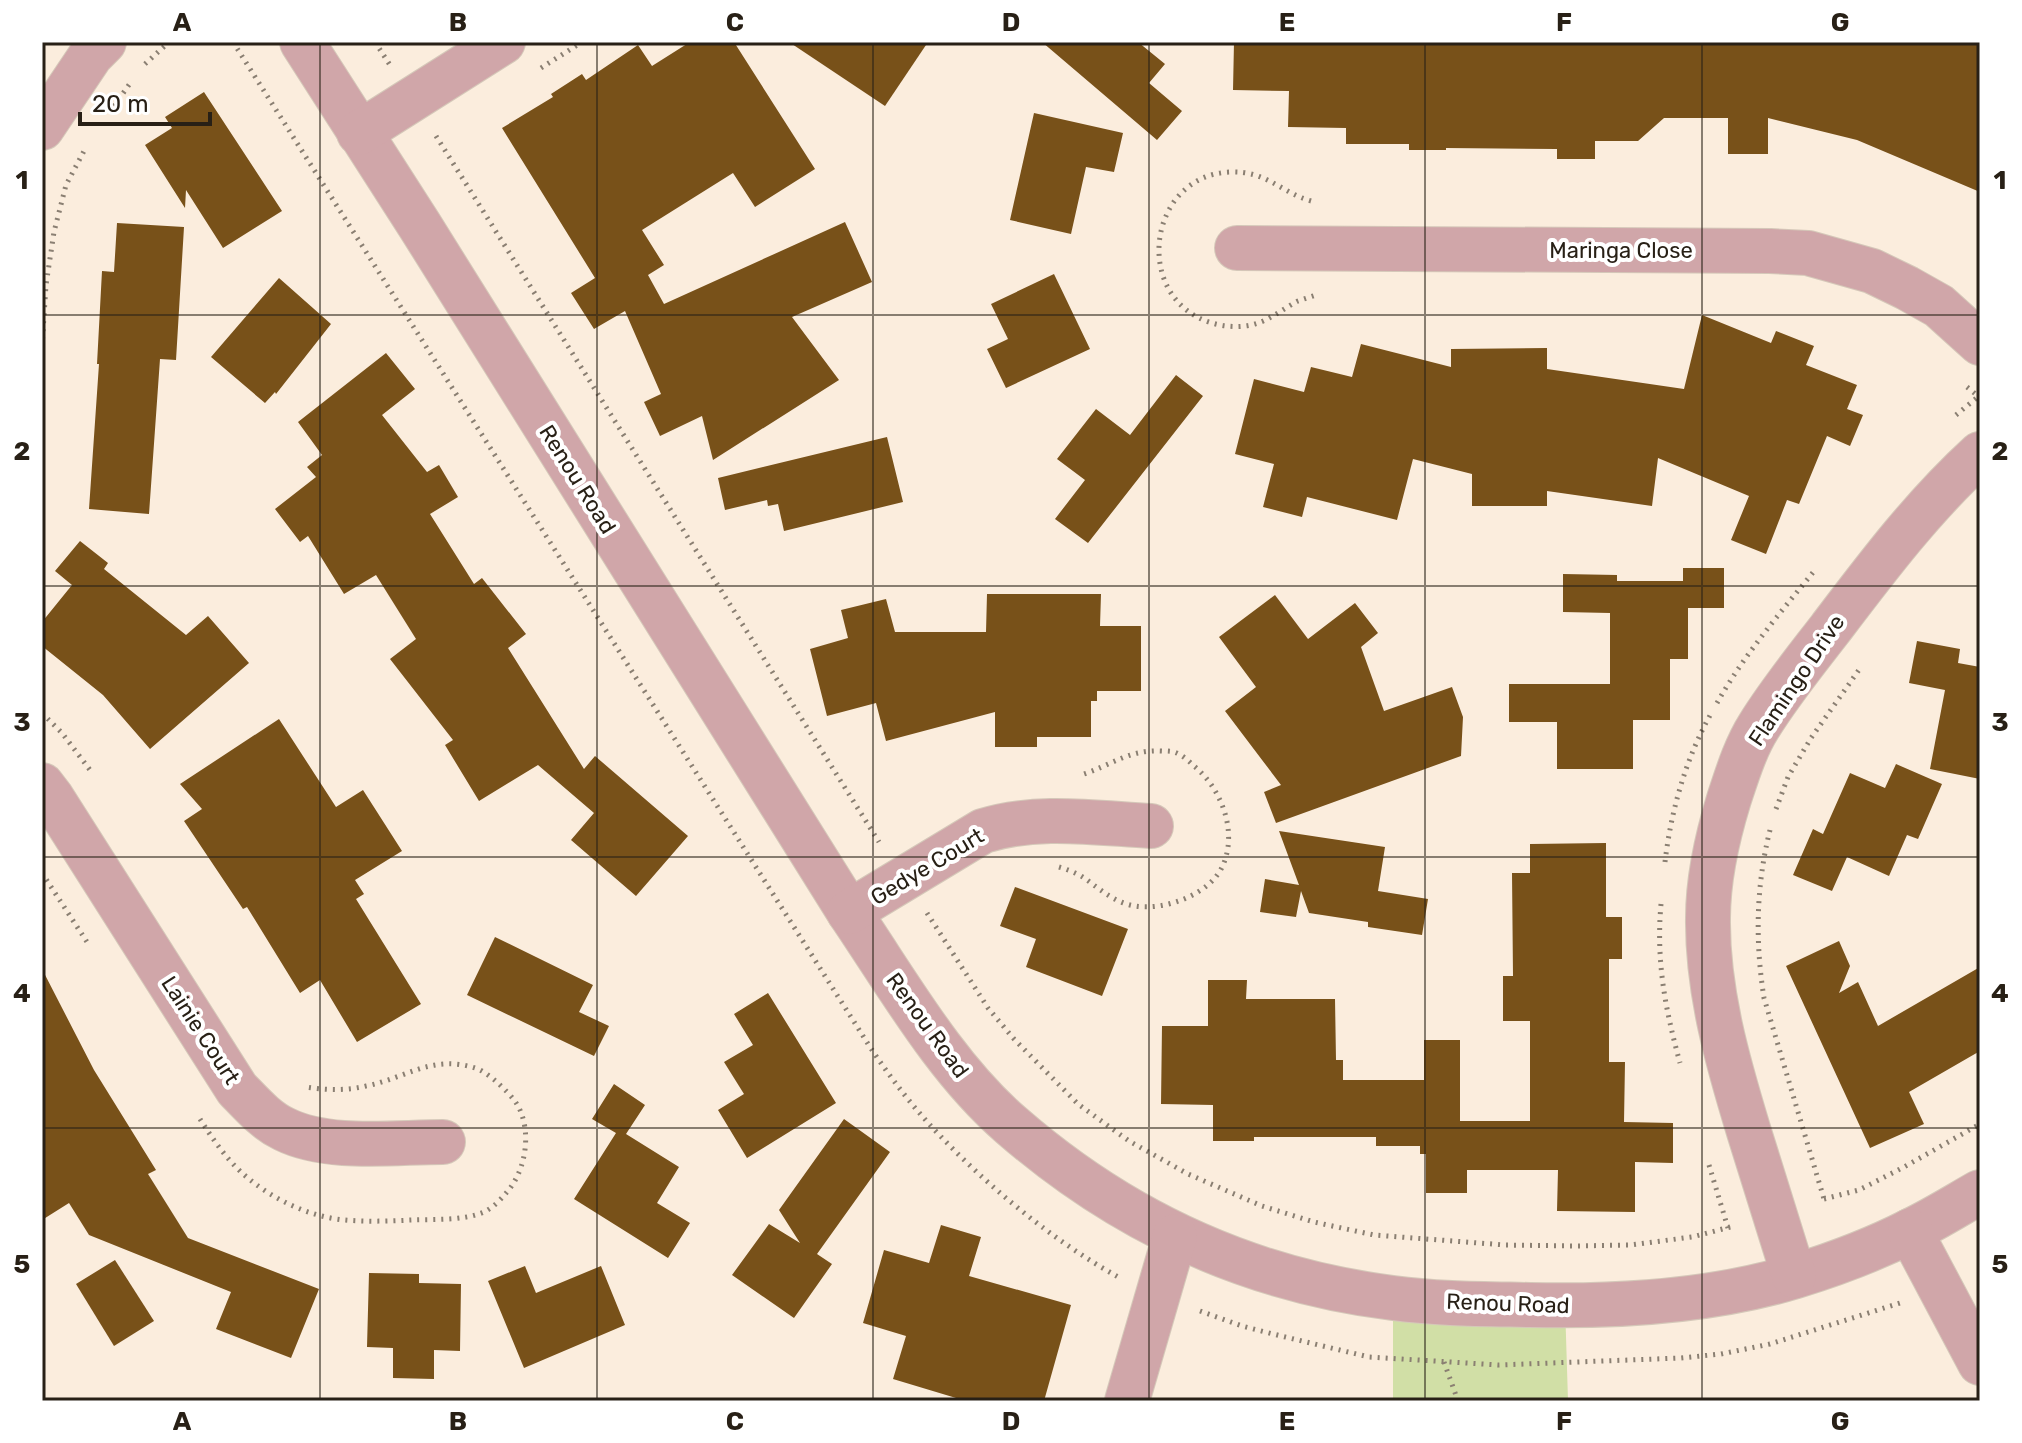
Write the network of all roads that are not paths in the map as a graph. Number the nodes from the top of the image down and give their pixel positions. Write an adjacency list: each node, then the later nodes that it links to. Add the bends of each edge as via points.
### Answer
1 (104, 42): 4 (street)
2 (302, 42): 5 (street, Renou Road)
3 (503, 42): 5 (street)
4 (42, 128)
5 (359, 133): 11 (street, Renou Road)
6 (1237, 248): 7 (street, Maringa Close, via 1808,253 1872,271 1907,288 1939,306)
7 (1980, 343)
8 (1980, 454): 16 (street, Flamingo Drive, via 1890,550 1782,693 1758,728 1721,823 1711,871 1709,962 1732,1073)
9 (42, 785): 12 (street, Lainie Court, via 237,1089 258,1110 282,1128 310,1139)
10 (1151, 826): 11 (street, Gedye Court, via 1028,821 1002,825 983,831)
11 (849, 912): 15 (street, Renou Road, via 920,1018 1009,1123 1118,1204)
12 (443, 1142)
13 (1980, 1192): 14 (street, Renou Road)
14 (1910, 1231): 16 (street, Renou Road); 17 (street)
15 (1175, 1236): 16 (street, Renou Road, via 1287,1277 1421,1300 1617,1304 1729,1292); 18 (street)
16 (1794, 1276)
17 (1980, 1363)
18 (1127, 1401)

